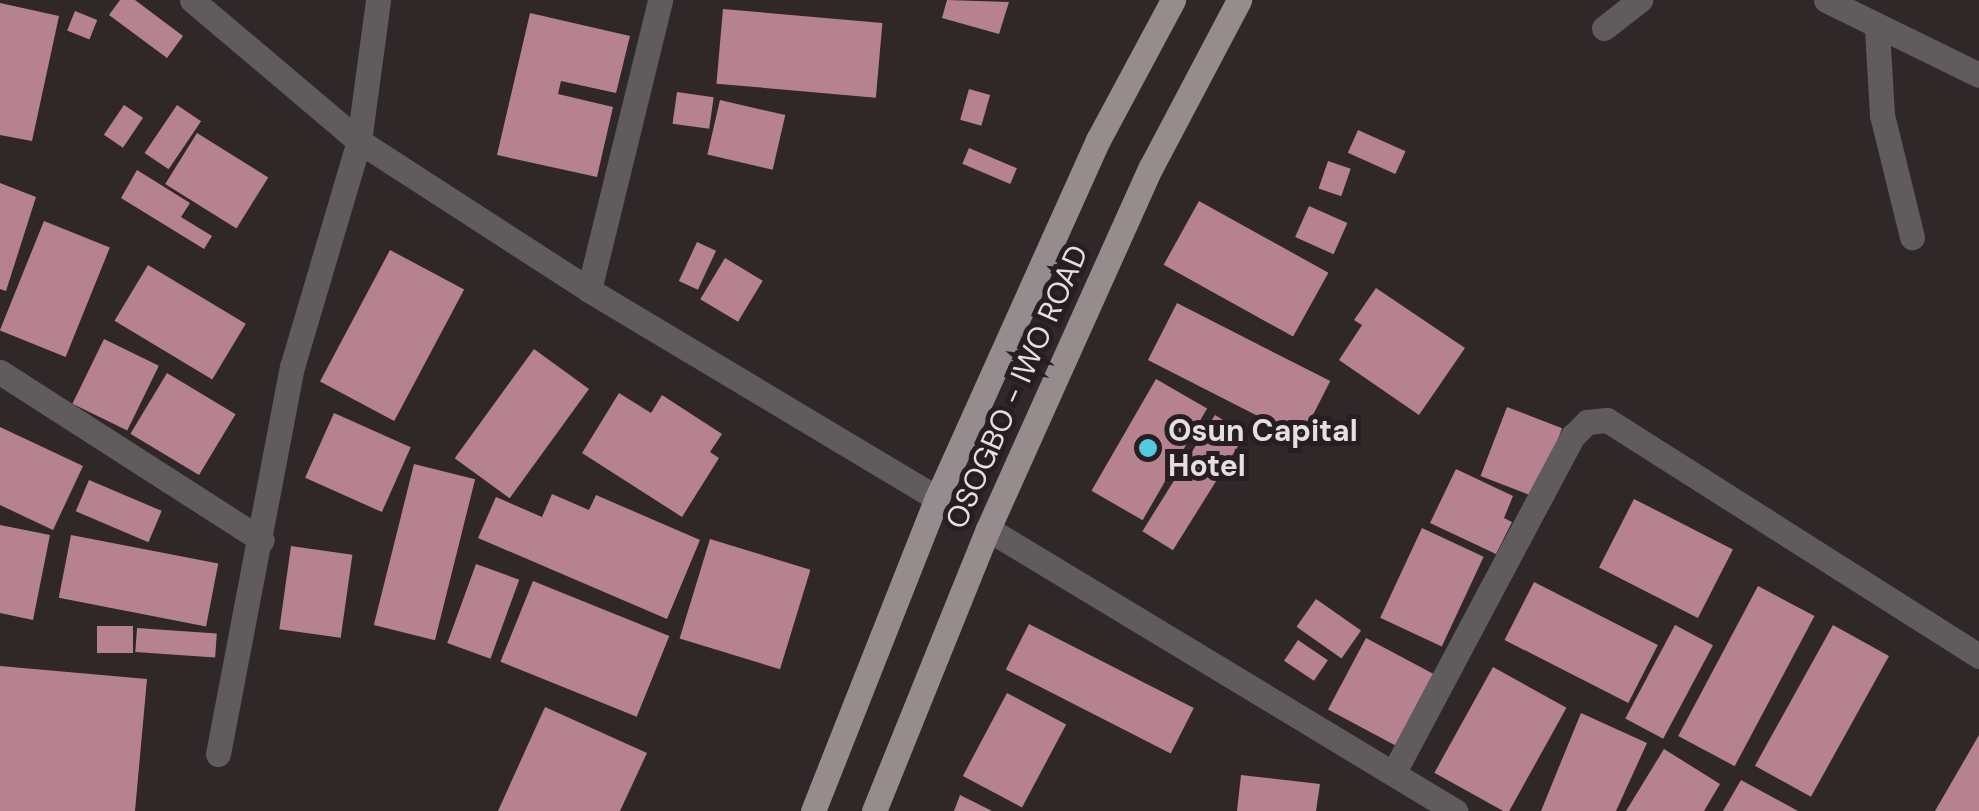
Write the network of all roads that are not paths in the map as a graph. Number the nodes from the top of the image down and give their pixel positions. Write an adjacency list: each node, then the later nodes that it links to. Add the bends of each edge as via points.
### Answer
1 (192, 0): 11 (street)
2 (378, 0): 11 (street)
3 (660, 0): 13 (street)
4 (1172, 0): 15 (main road, OSOGBO - IWO ROAD, via 1098,140)
5 (1240, 0): 16 (main road, OSOGBO - IWO ROAD, via 1150,166)
6 (1640, 0): 8 (street)
7 (1826, 0): 9 (street)
8 (1604, 28)
9 (1877, 30): 10 (street); 12 (street, via 1882,115)
10 (1979, 75)
11 (358, 141): 13 (street); 17 (street, via 292,366)
12 (1912, 237)
13 (589, 290): 15 (street)
14 (0, 372): 17 (street)
15 (938, 498): 21 (main road, OSOGBO - IWO ROAD)
16 (988, 529): 20 (street); 22 (main road, OSOGBO - IWO ROAD)
17 (262, 540): 19 (street)
18 (1979, 656): 20 (street, via 1607,420 1587,422 1573,436)
19 (218, 754)
20 (1394, 772): 23 (street)
21 (813, 811)
22 (874, 811)
23 (1455, 811)

